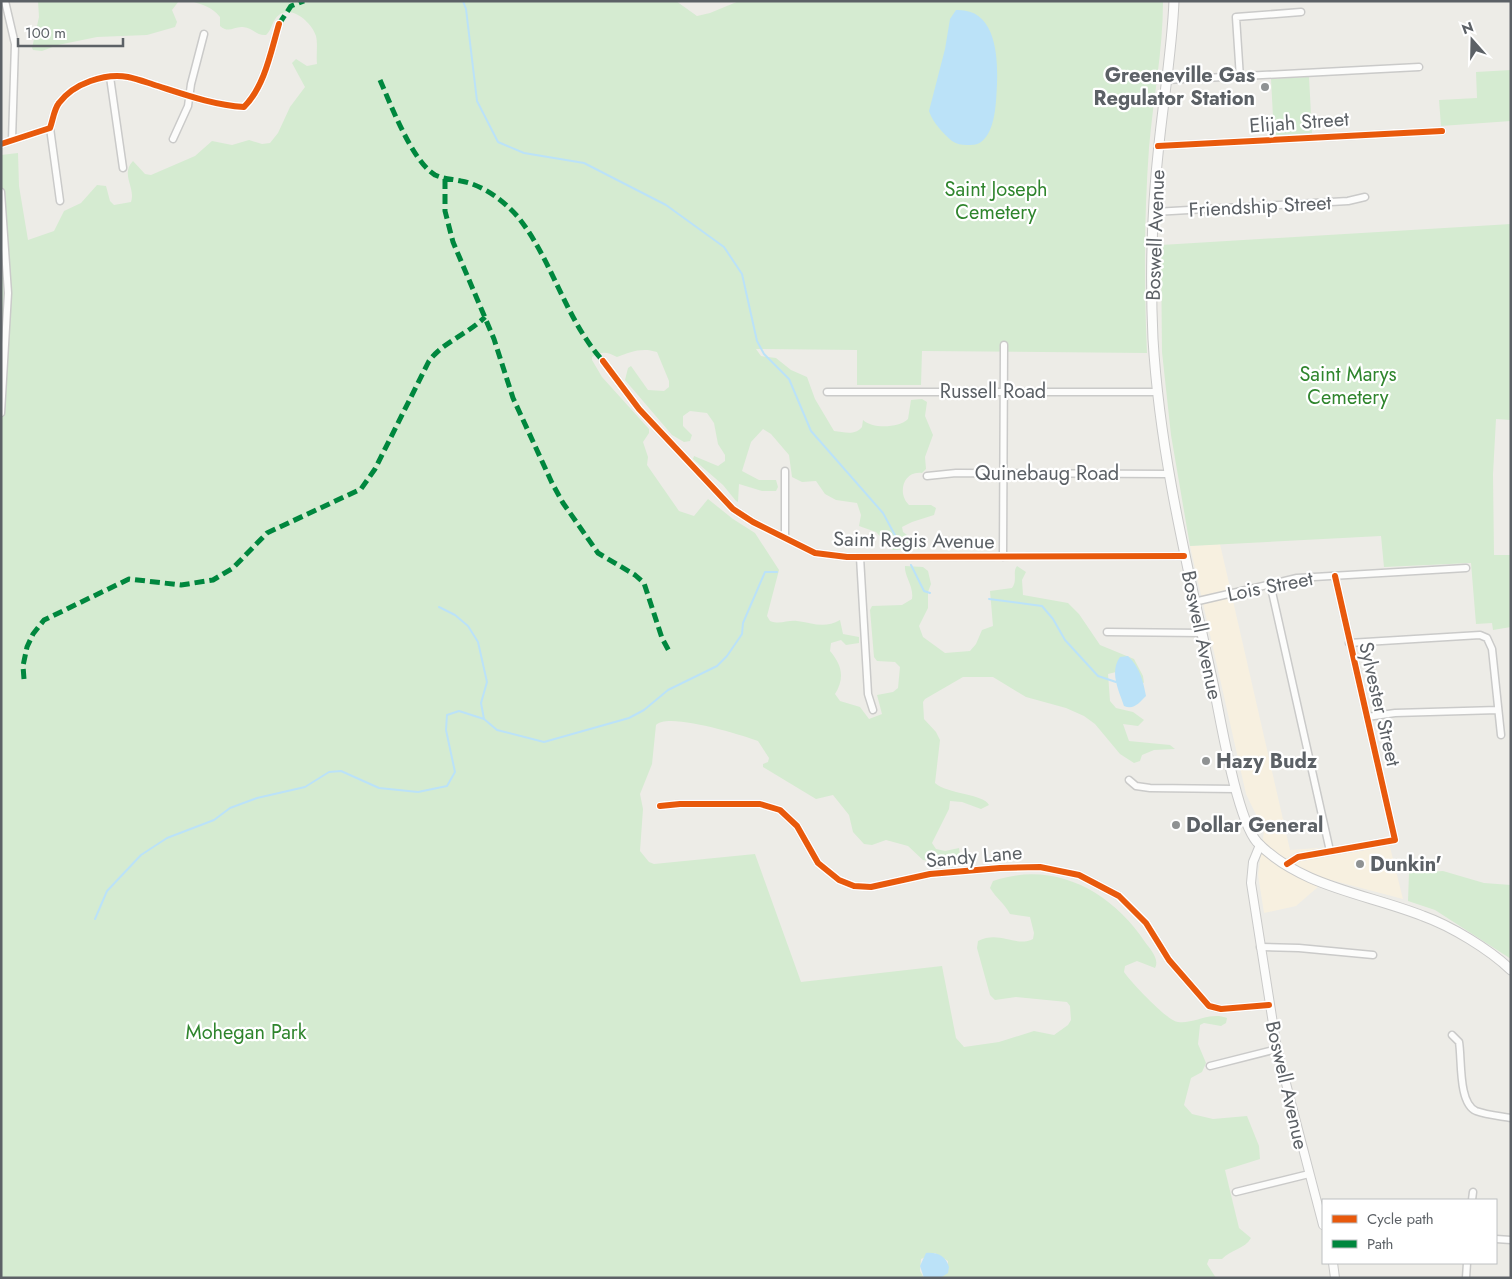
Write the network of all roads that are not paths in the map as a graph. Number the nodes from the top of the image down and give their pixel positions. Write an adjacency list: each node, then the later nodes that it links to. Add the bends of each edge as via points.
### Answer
1 (5, 1): 14 (street, via 14,44)
2 (1174, 1): 9 (main road, Boswell Avenue)
3 (1301, 12): 8 (street, via 1236,17)
4 (279, 24): 10 (street, via 261,82 244,106 227,106)
5 (204, 34): 10 (street)
6 (1419, 67): 8 (street)
7 (110, 77): 10 (street, via 128,77); 11 (street, via 90,81 70,91 58,104); 17 (street)
8 (1240, 78): 9 (street)
9 (1166, 80): 16 (main road, Boswell Avenue)
10 (190, 97): 13 (street)
11 (50, 128): 14 (street); 20 (street)
12 (1442, 131): 16 (street, Elijah Street)
13 (173, 139)
14 (12, 140): 15 (street)
15 (1, 144)
16 (1158, 146): 21 (main road, Boswell Avenue)
17 (123, 168)
18 (1, 192): 27 (street, via 8,293)
19 (1365, 197): 21 (street, Friendship Street, via 1348,201)
20 (60, 201)
21 (1154, 212): 26 (main road, Boswell Avenue, via 1153,338)
22 (1004, 345): 24 (street)
23 (603, 361): 32 (street, Saint Regis Avenue, via 639,409 722,499 742,516)
24 (1004, 391): 25 (street, Russell Road); 26 (street, Russell Road); 29 (street)
25 (827, 392)
26 (1158, 392): 30 (main road, Boswell Avenue)
27 (1, 413)
28 (785, 472): 32 (street)
29 (1003, 473): 30 (street, Quinebaug Road); 31 (street, Quinebaug Road); 35 (street)
30 (1168, 474): 33 (main road, Boswell Avenue)
31 (927, 476)
32 (785, 538): 34 (street, Saint Regis Avenue, via 821,554)
33 (1184, 556): 35 (street, Saint Regis Avenue); 39 (main road, Boswell Avenue)
34 (860, 557): 35 (street, Saint Regis Avenue); 43 (street, via 868,694)
35 (1003, 557)
36 (1466, 568): 37 (street, Lois Street)
37 (1334, 576): 38 (street, Lois Street); 42 (street, Sylvester Street)
38 (1270, 583): 39 (street, Lois Street); 51 (street)
39 (1194, 602): 41 (main road, Boswell Avenue)
40 (1107, 632): 41 (street)
41 (1202, 633): 48 (main road, Boswell Avenue)
42 (1349, 643): 44 (street, via 1480,635 1487,638 1492,649); 45 (street, Sylvester Street)
43 (873, 710)
44 (1498, 710): 45 (street); 46 (street)
45 (1367, 717): 51 (street, Sylvester Street, via 1395,840)
46 (1500, 735)
47 (1129, 780): 48 (street, via 1136,786 1150,788)
48 (1236, 789): 50 (main road, Boswell Avenue, via 1247,827)
49 (660, 806): 56 (street, Sandy Lane, via 760,804 780,810 797,826 818,863 839,880 854,886 871,887 930,874 1000,868 1040,867 1080,875 1119,896 1146,923 1169,960 1210,1006 1222,1009)
50 (1260, 845): 52 (main road); 53 (street, Boswell Avenue, via 1251,876)
51 (1330, 851): 52 (street, via 1296,857)
52 (1287, 864): 55 (main road, via 1340,890 1437,922)
53 (1260, 946): 54 (street); 56 (street, Boswell Avenue)
54 (1374, 955)
55 (1511, 970)
56 (1269, 1005): 58 (street, Boswell Avenue)
57 (1452, 1035): 60 (street, via 1459,1042 1467,1103 1475,1110)
58 (1277, 1049): 59 (street); 61 (street, Boswell Avenue)
59 (1210, 1066)
60 (1511, 1118)
61 (1309, 1174): 62 (street); 65 (street, Boswell Avenue)
62 (1236, 1192)
63 (1473, 1192): 64 (street)
64 (1472, 1199)
65 (1322, 1221)
66 (1497, 1239): 67 (street)
67 (1511, 1240)
68 (1333, 1264): 70 (street)
69 (1467, 1264): 71 (street)
70 (1335, 1278)
71 (1466, 1278)

